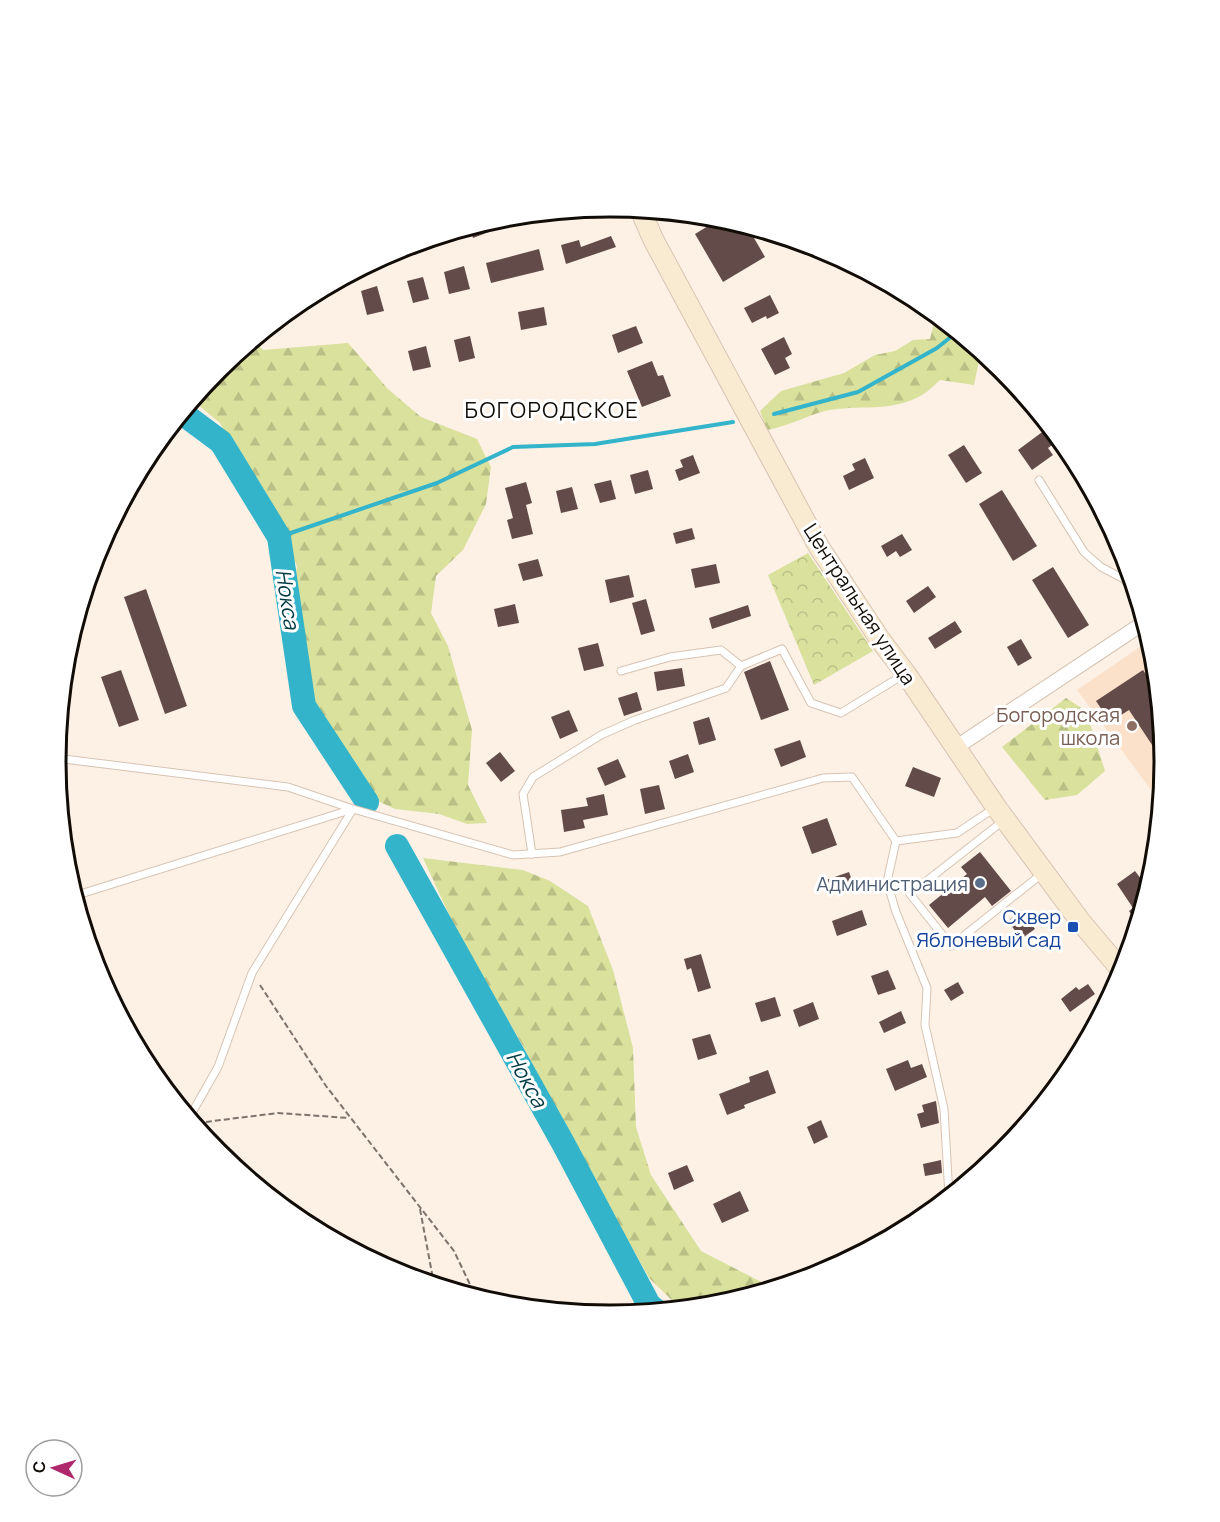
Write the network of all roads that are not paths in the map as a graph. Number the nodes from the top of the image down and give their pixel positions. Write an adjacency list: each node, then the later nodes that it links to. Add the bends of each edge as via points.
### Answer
1 (644, 218): 7 (street, Центральная улица, via 819,547)
2 (1039, 480): 3 (lane, via 1084,552)
3 (1122, 578)
4 (1137, 627): 8 (street)
5 (741, 666): 6 (lane, via 721,650 670,657); 7 (lane, via 782,649 811,703 842,713); 13 (lane, via 726,688 601,735 533,777 523,794)
6 (621, 671)
7 (906, 674): 8 (street, Центральная улица)
8 (955, 748): 11 (street, Центральная улица)
9 (66, 759): 10 (lane, via 288,787)
10 (353, 809): 13 (lane, via 513,855); 15 (lane); 17 (lane, via 252,973 218,1067)
11 (1000, 813): 12 (lane, via 957,833); 14 (street, Центральная улица); 14 (lane, via 910,894 951,946)
12 (896, 841): 13 (lane, via 852,777 823,778 560,852); 18 (lane, via 886,882 927,988 925,1025 944,1109)
13 (532, 854)
14 (1044, 873): 16 (street, Центральная улица)
15 (83, 893)
16 (1115, 963)
17 (193, 1111)
18 (948, 1187)

